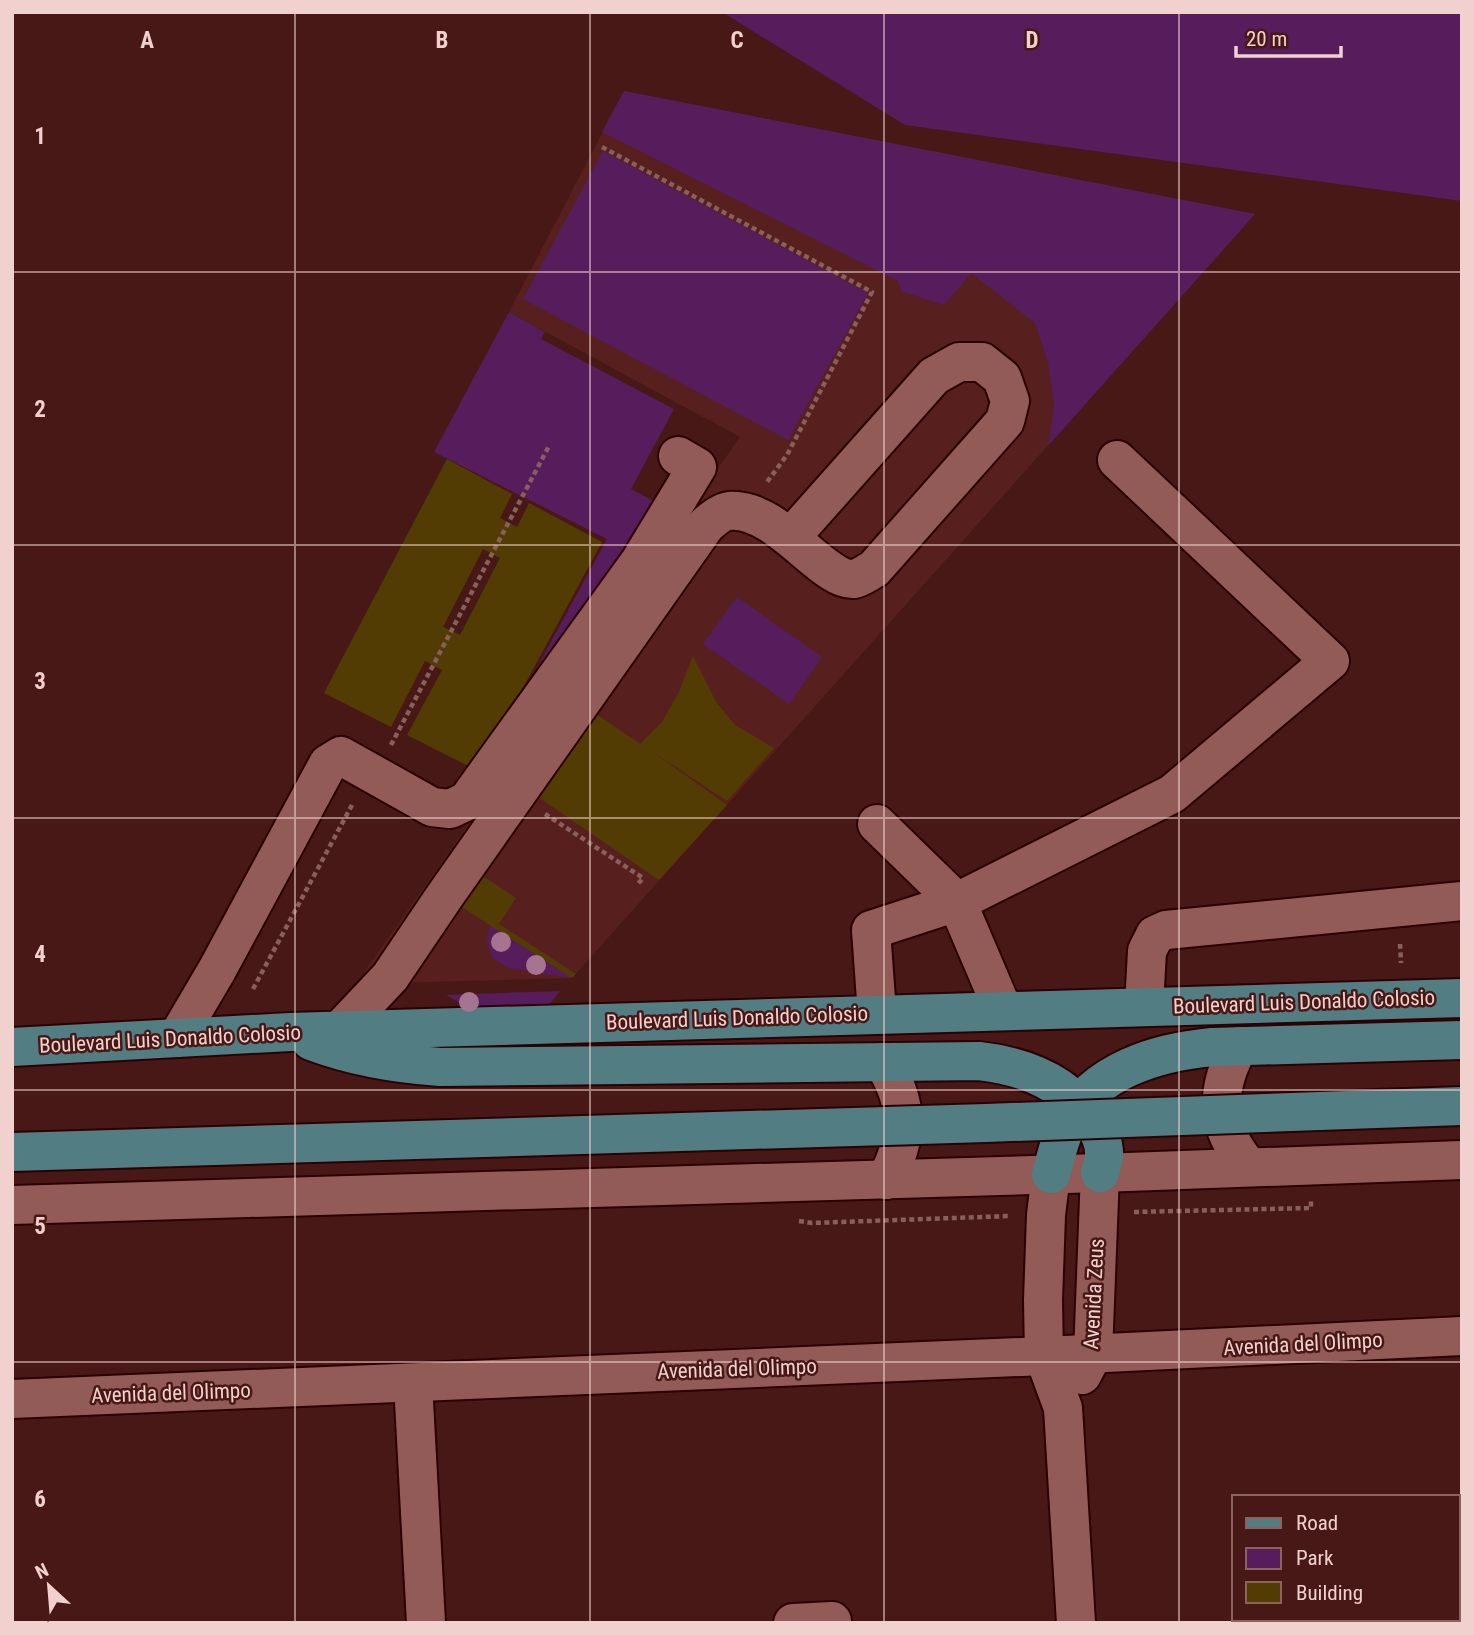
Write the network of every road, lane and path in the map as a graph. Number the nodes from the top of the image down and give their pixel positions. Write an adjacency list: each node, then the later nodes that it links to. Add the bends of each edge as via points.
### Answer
1 (603, 148): 5 (path, via 872,292 788,455)
2 (549, 446): 7 (path, via 384,759)
3 (678, 456): 7 (street, via 697,467 640,561 467,801 450,809 432,807)
4 (1117, 460): 12 (street, via 1329,660 1172,794)
5 (765, 485)
6 (791, 537): 6 (street, via 835,574 854,579 874,569 1005,421 1010,401 1002,378 982,362 959,362 934,376); 18 (street, via 753,513 726,511 706,525 390,977)
7 (370, 772): 13 (path); 20 (street, via 341,756 328,764)
8 (538, 824): 10 (path, via 546,814 643,878)
9 (877, 824): 12 (street)
10 (637, 885)
11 (1462, 901): 15 (street, via 1166,930 1155,935 1147,951)
12 (957, 902): 16 (street); 17 (street, via 871,930)
13 (253, 989)
14 (1462, 998): 15 (main road, Boulevard Luis Donaldo Colosio)
15 (1144, 1006): 16 (main road, Boulevard Luis Donaldo Colosio)
16 (1003, 1010): 17 (main road, Boulevard Luis Donaldo Colosio)
17 (877, 1014): 18 (main road, Boulevard Luis Donaldo Colosio)
18 (339, 1031): 19 (main road, Boulevard Luis Donaldo Colosio)
19 (290, 1032): 20 (main road, Boulevard Luis Donaldo Colosio); 24 (main road, via 364,1058 440,1067)
20 (177, 1038): 23 (main road, Boulevard Luis Donaldo Colosio)
21 (1462, 1040): 22 (main road)
22 (1239, 1046): 25 (main road, via 1191,1049 1148,1060 1112,1076); 29 (street, via 1229,1065 1221,1105 1230,1139)
23 (12, 1047)
24 (883, 1062): 25 (main road, via 998,1063 1034,1073); 32 (street, via 895,1080 904,1122 896,1161)
25 (1079, 1105): 30 (main road, via 1102,1142); 31 (main road, via 1067,1123)
26 (1462, 1106): 27 (main road, bridge)
27 (12, 1152)
28 (1462, 1160): 29 (street)
29 (1249, 1167): 30 (street)
30 (1100, 1173): 31 (street); 37 (street, Avenida Zeus)
31 (1051, 1174): 32 (street); 38 (street, via 1043,1288)
32 (886, 1180): 33 (street)
33 (12, 1205)
34 (1311, 1208): 35 (path)
35 (1149, 1212)
36 (1462, 1336): 37 (street, Avenida del Olimpo)
37 (1093, 1354): 38 (street, Avenida del Olimpo); 41 (street, Avenida Zeus)
38 (1044, 1356): 39 (street, Avenida del Olimpo); 41 (street)
39 (412, 1383): 40 (street, Avenida del Olimpo); 43 (street)
40 (12, 1399)
41 (1063, 1408): 45 (street)
42 (832, 1621): 44 (street)
43 (426, 1623)
44 (793, 1623)
45 (1076, 1623)

